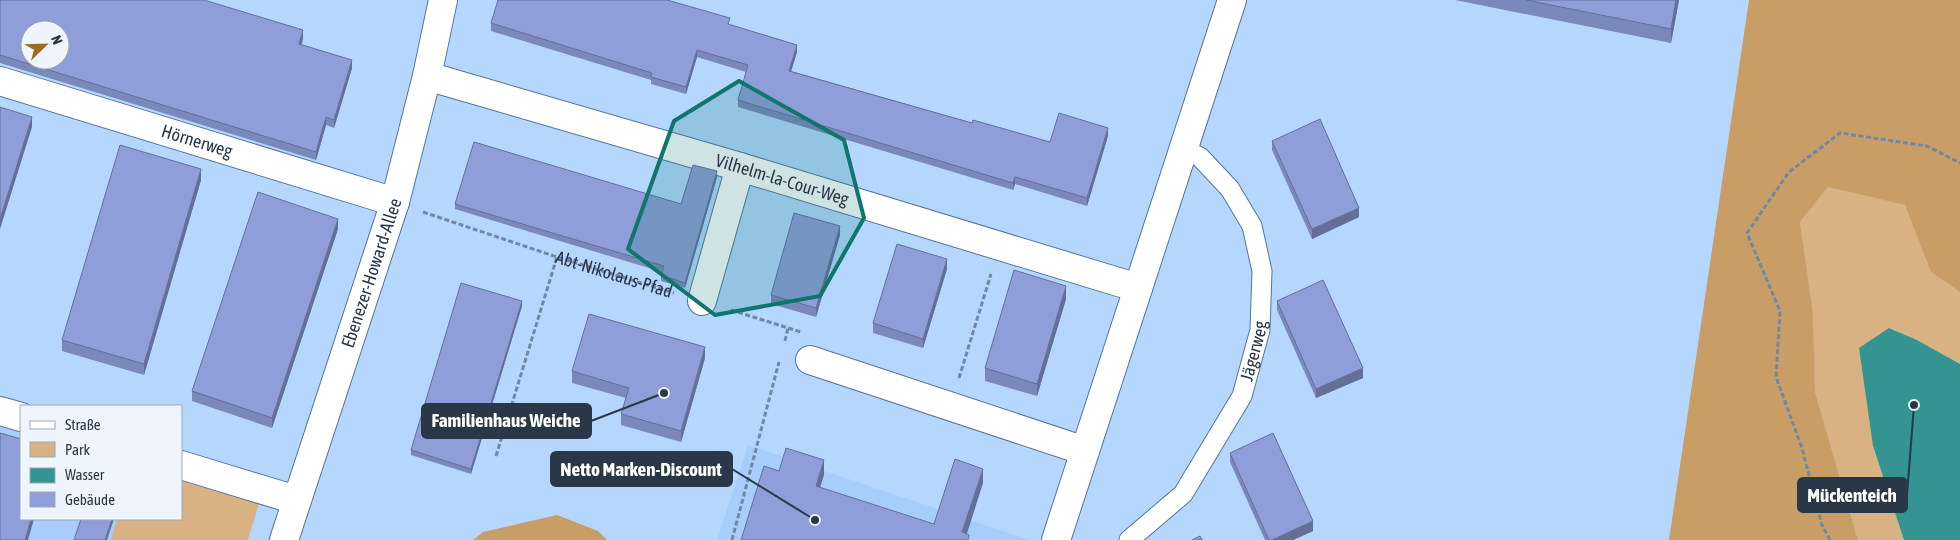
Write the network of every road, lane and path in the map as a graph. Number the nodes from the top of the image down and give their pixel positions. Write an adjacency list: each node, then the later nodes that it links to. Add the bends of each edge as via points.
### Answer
1 (443, 0): 3 (street, Ebenezer-Howard-Allee)
2 (1232, 0): 5 (street)
3 (427, 76): 7 (street, Vilhelm-la-Cour-Weg); 8 (street, Ebenezer-Howard-Allee)
4 (0, 81): 8 (street, Hörnerweg)
5 (1183, 149): 11 (street); 27 (lane, Jägerweg, via 1200,157 1230,189 1252,226 1262,272 1260,330 1242,396 1182,494)
6 (1960, 163): 28 (path, via 1927,146 1840,133 1789,172 1747,233 1780,311 1776,377 1802,448 1822,525)
7 (740, 167): 9 (street, Vilhelm-la-Cour-Weg); 12 (street)
8 (395, 202): 10 (path, Abt-Nikolaus-Pfad); 23 (street, Ebenezer-Howard-Allee)
9 (999, 246): 11 (street, Vilhelm-la-Cour-Weg); 17 (path)
10 (557, 257): 12 (path, Abt-Nikolaus-Pfad); 21 (path)
11 (1138, 288): 20 (street)
12 (702, 301): 13 (path, Abt-Nikolaus-Pfad)
13 (788, 328): 14 (path); 16 (path, Abt-Nikolaus-Pfad, via 816,336)
14 (783, 347)
15 (781, 357): 25 (path)
16 (810, 360): 17 (street)
17 (950, 407): 20 (street)
18 (0, 411): 19 (street)
19 (20, 417)
20 (1085, 452): 26 (street)
21 (496, 456)
22 (182, 465): 23 (street)
23 (296, 500): 24 (street, Ebenezer-Howard-Allee)
24 (284, 540)
25 (732, 540)
26 (1056, 540)
27 (1129, 540)
28 (1830, 540)

